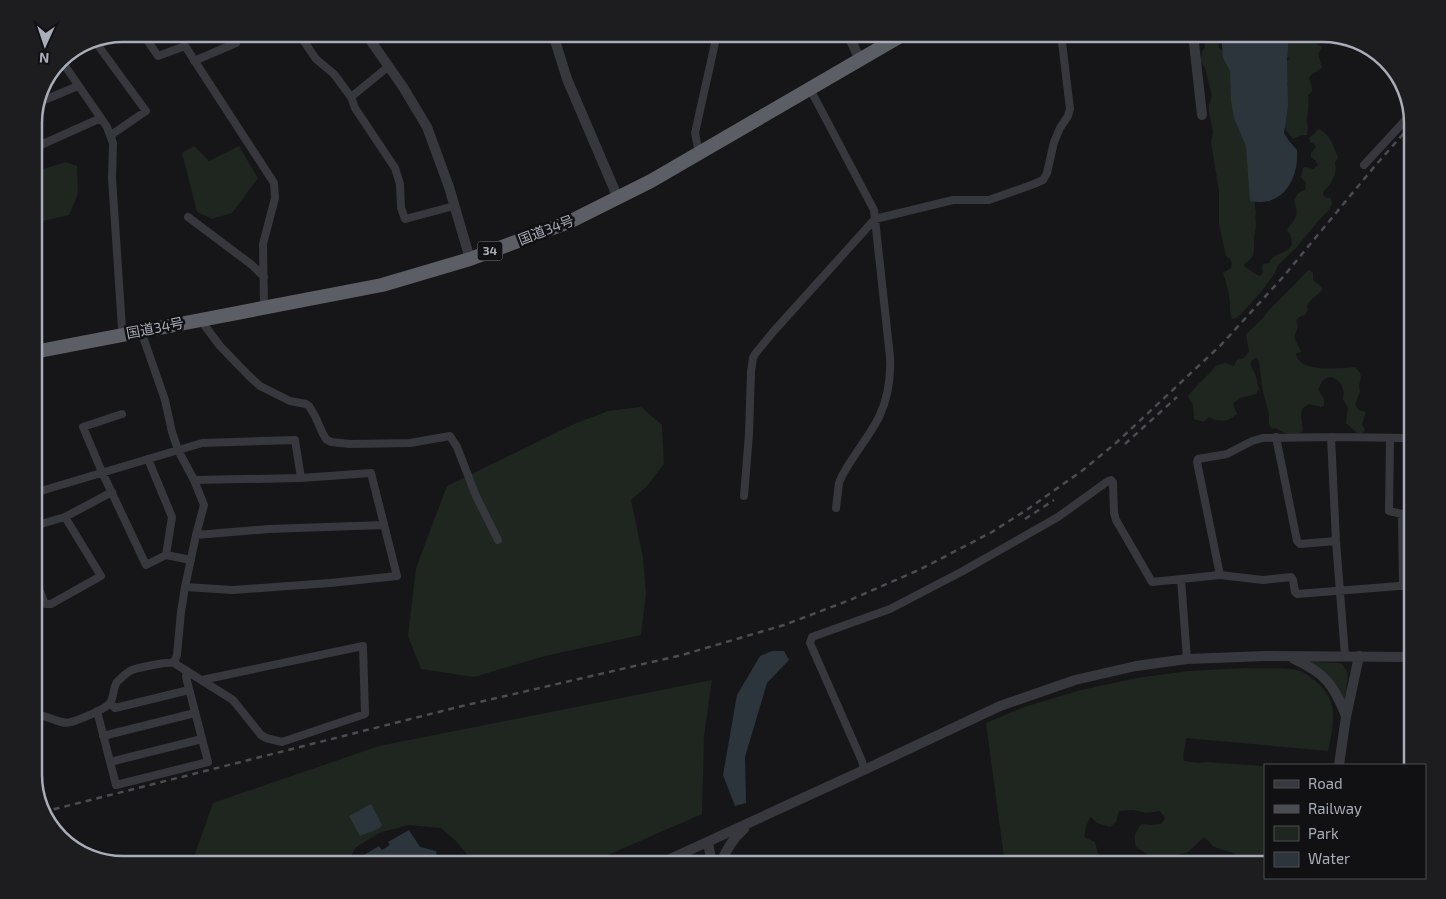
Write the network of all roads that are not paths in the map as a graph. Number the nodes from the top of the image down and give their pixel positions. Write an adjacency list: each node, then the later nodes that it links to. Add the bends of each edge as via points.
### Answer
1 (148, 42): 13 (street, via 158,56 185,46)
2 (236, 42): 13 (street)
3 (304, 42): 18 (street)
4 (372, 42): 14 (street)
5 (556, 42): 27 (street)
6 (715, 42): 25 (street, via 695,133)
7 (852, 42): 12 (street)
8 (890, 42): 12 (highway, 国道34号 / 34)
9 (1062, 42): 30 (street, via 1070,109 1054,142 1042,180 989,200 953,200)
10 (1194, 42): 20 (street)
11 (99, 47): 23 (street, via 146,111)
12 (860, 60): 17 (highway, 国道34号 / 34)
13 (194, 61): 32 (street, via 274,183 275,198 263,244)
14 (389, 66): 18 (street); 28 (street, via 426,126)
15 (67, 70): 16 (street)
16 (78, 86): 19 (street); 21 (street)
17 (810, 89): 25 (highway, 国道34号 / 34); 30 (street, via 870,202)
18 (351, 97): 28 (street, via 395,168 405,219)
19 (47, 99)
20 (1202, 115)
21 (101, 118): 23 (street); 24 (street)
22 (1403, 123): 26 (street)
23 (111, 135): 36 (street)
24 (43, 144)
25 (699, 153): 27 (highway, 国道34号 / 34)
26 (1364, 165)
27 (618, 198): 31 (highway, 国道34号 / 34, via 569,222)
28 (454, 206): 31 (street)
29 (188, 217): 32 (street)
30 (875, 219): 50 (street, via 755,354 751,372); 51 (street, via 891,375 880,416 842,476)
31 (470, 259): 33 (highway, 国道34号 / 34, via 382,285)
32 (264, 277): 33 (street)
33 (264, 307): 34 (highway, 国道34号 / 34)
34 (203, 319): 35 (highway, 国道34号 / 34); 57 (street, via 220,346 260,386 290,401 309,406 326,439 331,442 410,443 450,436)
35 (141, 331): 36 (highway, 国道34号 / 34); 43 (street)
36 (124, 334): 37 (highway, 国道34号 / 34)
37 (43, 350)
38 (122, 414): 45 (street, via 83,427)
39 (1276, 437): 40 (street); 58 (street, via 1297,541 1300,544); 61 (street, via 1258,440 1227,454 1198,459)
40 (1331, 437): 41 (street); 58 (street)
41 (1390, 438): 42 (street); 52 (street, via 1389,511)
42 (1403, 438)
43 (178, 450): 44 (street); 46 (street, via 202,443 295,440); 47 (street)
44 (148, 459): 45 (street); 59 (street, via 172,517)
45 (102, 472): 48 (street); 49 (street)
46 (301, 478): 47 (street); 55 (street, via 371,473)
47 (194, 480): 56 (street, via 204,505)
48 (43, 490)
49 (112, 492): 53 (street); 59 (street, via 146,565)
50 (744, 496)
51 (836, 508)
52 (1402, 514): 63 (street)
53 (65, 516): 54 (street); 66 (street, via 101,576 51,604 45,604)
54 (43, 523)
55 (384, 525): 56 (street); 64 (street, via 397,576 233,590)
56 (196, 535): 60 (street)
57 (498, 540)
58 (1336, 541): 65 (street)
59 (166, 555): 60 (street)
60 (191, 560): 64 (street)
61 (1220, 574): 62 (street); 65 (street, via 1263,580 1291,577 1297,594)
62 (1180, 579): 71 (street); 85 (street, via 1152,582 1116,520 1111,480 1058,517 964,572 890,609 812,637 810,644)
63 (1403, 586): 65 (street)
64 (185, 587): 72 (street)
65 (1340, 590): 67 (street)
66 (43, 599)
67 (1345, 656): 68 (street); 69 (street)
68 (1359, 656): 70 (street); 80 (street)
69 (1291, 657): 71 (street); 80 (street, via 1317,671 1328,682 1339,697)
70 (1403, 657)
71 (1187, 659): 85 (street, via 1136,666 1075,680 1000,706)
72 (174, 663): 73 (street); 76 (street, via 132,670 117,683)
73 (187, 671): 74 (street); 75 (street)
74 (202, 680): 74 (street, via 363,646 365,714 282,742 261,735 233,700)
75 (189, 690): 76 (street, via 116,708); 78 (street)
76 (110, 703): 77 (street)
77 (97, 711): 79 (street, via 66,723); 81 (street)
78 (195, 713): 81 (street); 82 (street)
79 (43, 716)
80 (1346, 717): 84 (street)
81 (103, 736): 83 (street)
82 (202, 739): 83 (street); 83 (street, via 208,762 116,785)
83 (110, 762)
84 (1339, 764)
85 (864, 770): 86 (street)
86 (752, 822): 87 (street); 90 (street, via 738,833)
87 (708, 842): 88 (street); 89 (street)
88 (677, 856)
89 (710, 856)
90 (724, 856)

